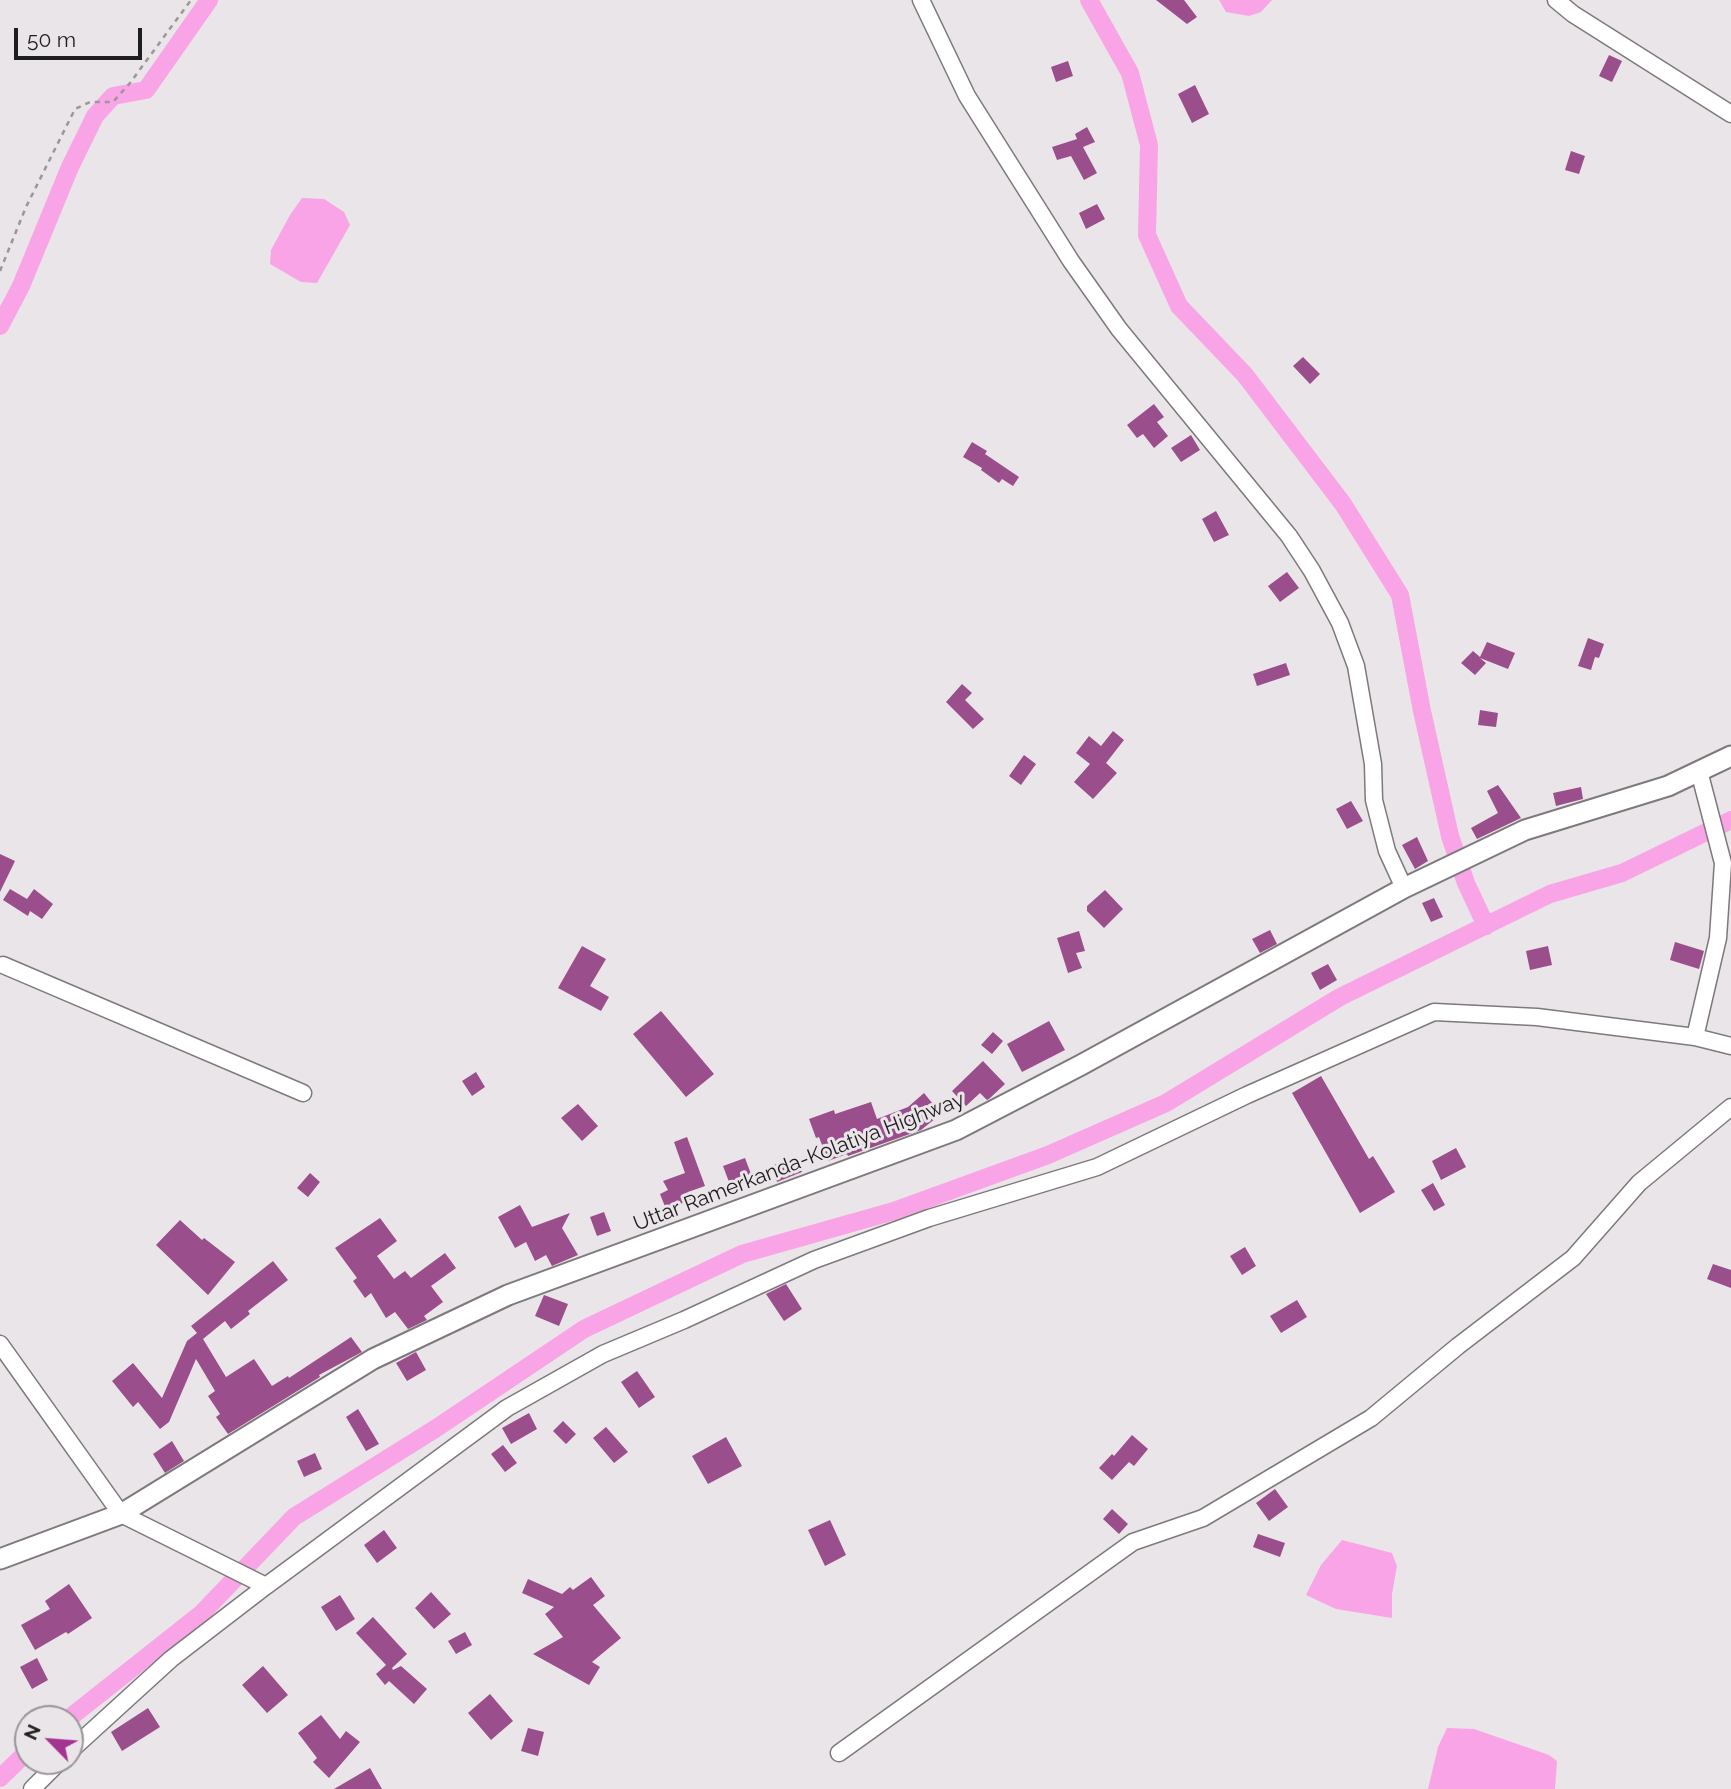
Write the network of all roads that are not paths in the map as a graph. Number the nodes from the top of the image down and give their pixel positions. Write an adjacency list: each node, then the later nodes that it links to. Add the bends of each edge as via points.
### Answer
1 (921, 0): 6 (street, via 967,96 1071,261 1119,329 1289,536 1312,571 1340,623 1356,666 1373,764 1374,800 1387,851)
2 (1556, 0): 3 (street)
3 (1731, 114)
4 (1731, 757): 5 (street, Uttar Ramerkanda-Kolatiya Highway)
5 (1699, 771): 6 (street, Uttar Ramerkanda-Kolatiya Highway, via 1668,786 1525,830); 8 (street, via 1723,863 1718,938)
6 (1410, 885): 13 (street, Uttar Ramerkanda-Kolatiya Highway, via 956,1130 508,1295 373,1359)
7 (1, 967): 10 (street)
8 (1695, 1037): 9 (street); 15 (street, via 1537,1017 1434,1012 1097,1167 929,1218 814,1260 603,1354 507,1409)
9 (1731, 1046)
10 (303, 1093)
11 (1731, 1107): 17 (street, via 1639,1183 1573,1258 1371,1418 1203,1518 1133,1542)
12 (0, 1344): 13 (street)
13 (121, 1514): 14 (street, Uttar Ramerkanda-Kolatiya Highway); 15 (street)
14 (0, 1559)
15 (261, 1584): 16 (street)
16 (84, 1738)
17 (839, 1754)
18 (46, 1775): 19 (street)
19 (32, 1789)

